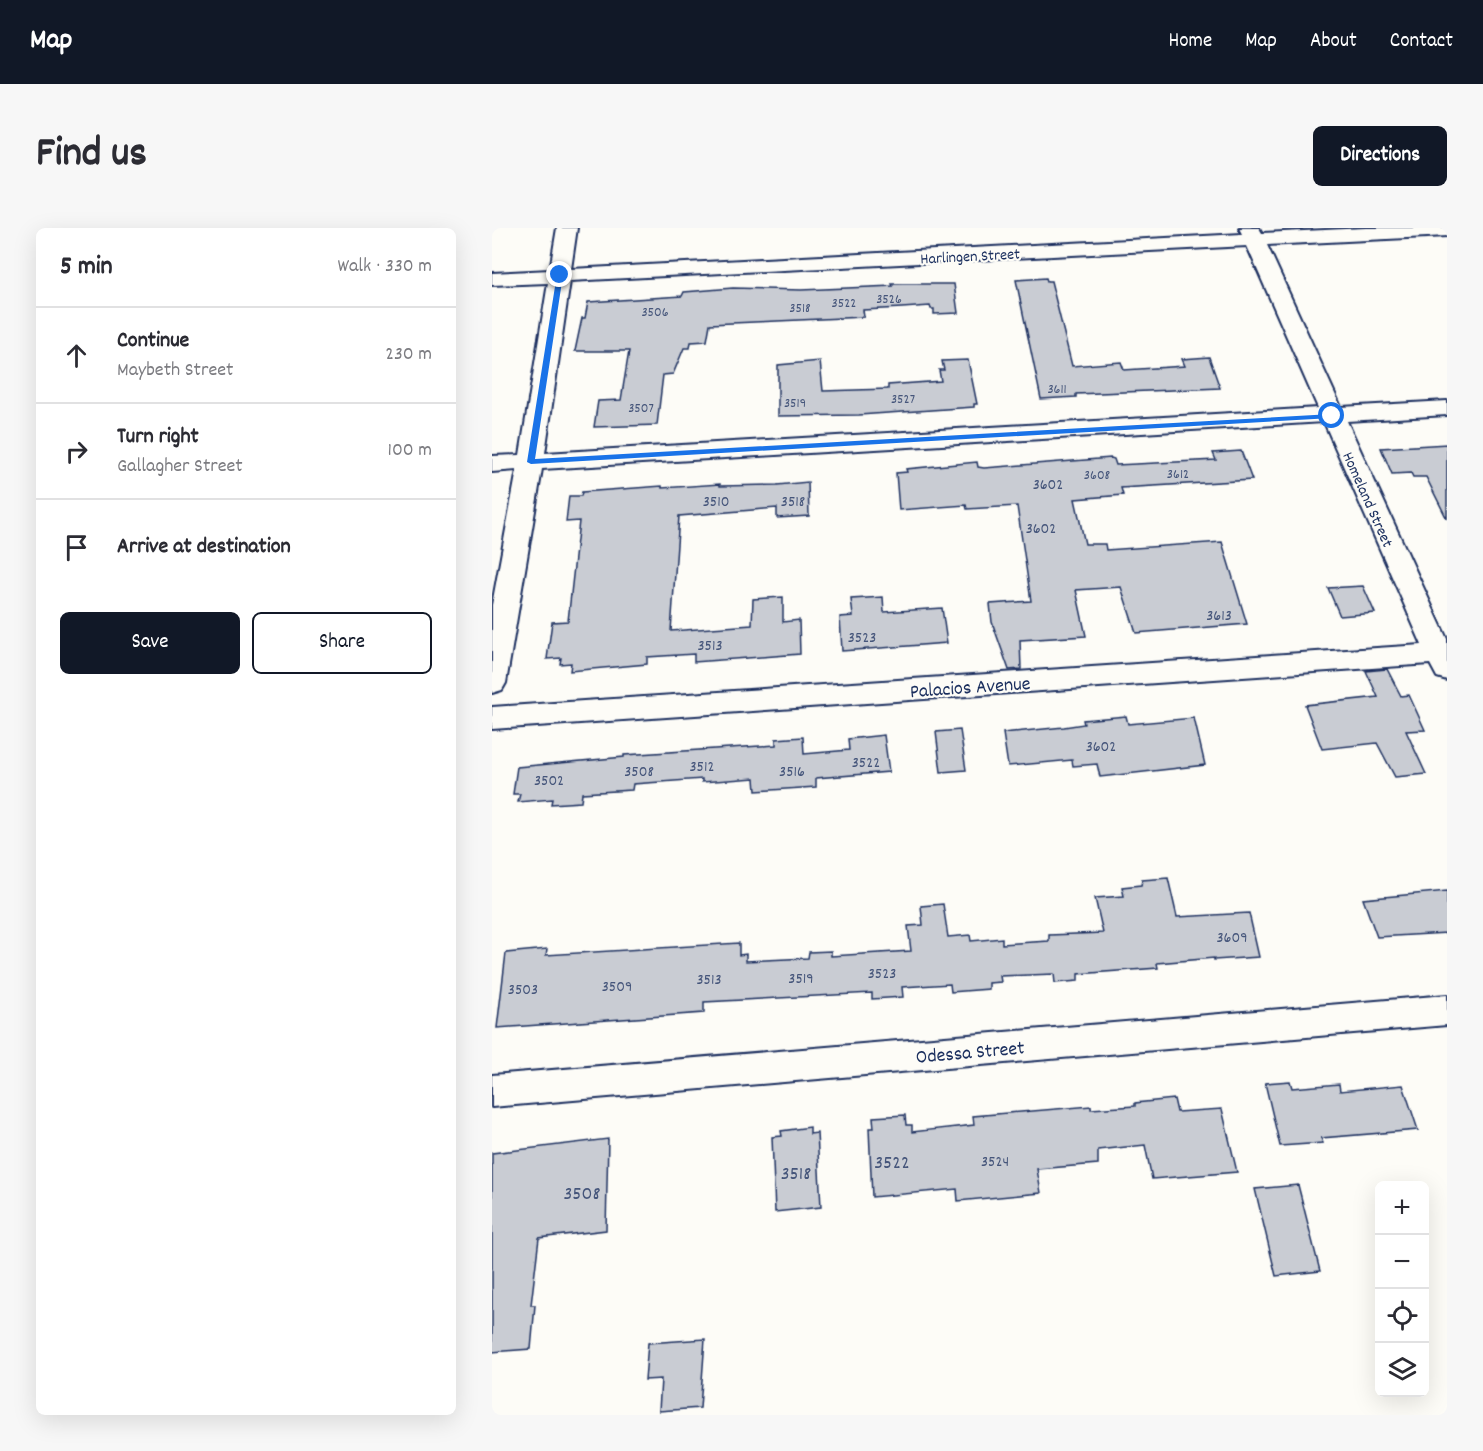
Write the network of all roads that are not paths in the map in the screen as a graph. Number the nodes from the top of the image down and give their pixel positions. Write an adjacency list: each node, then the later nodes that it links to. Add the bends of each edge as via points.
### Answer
1 (567, 228): 4 (street)
2 (1447, 230): 3 (street, Harlingen Street)
3 (1251, 234): 4 (street, Harlingen Street); 7 (street, Homeland Street)
4 (560, 275): 5 (street, Harlingen Street); 8 (street)
5 (492, 279)
6 (1447, 408): 7 (street)
7 (1332, 416): 8 (street); 10 (street, Homeland Street)
8 (531, 462): 9 (street); 11 (street)
9 (492, 464)
10 (1445, 659): 12 (street, Palacios Avenue)
11 (492, 683)
12 (492, 718)
13 (1447, 1010): 14 (street, Odessa Street)
14 (492, 1092)

